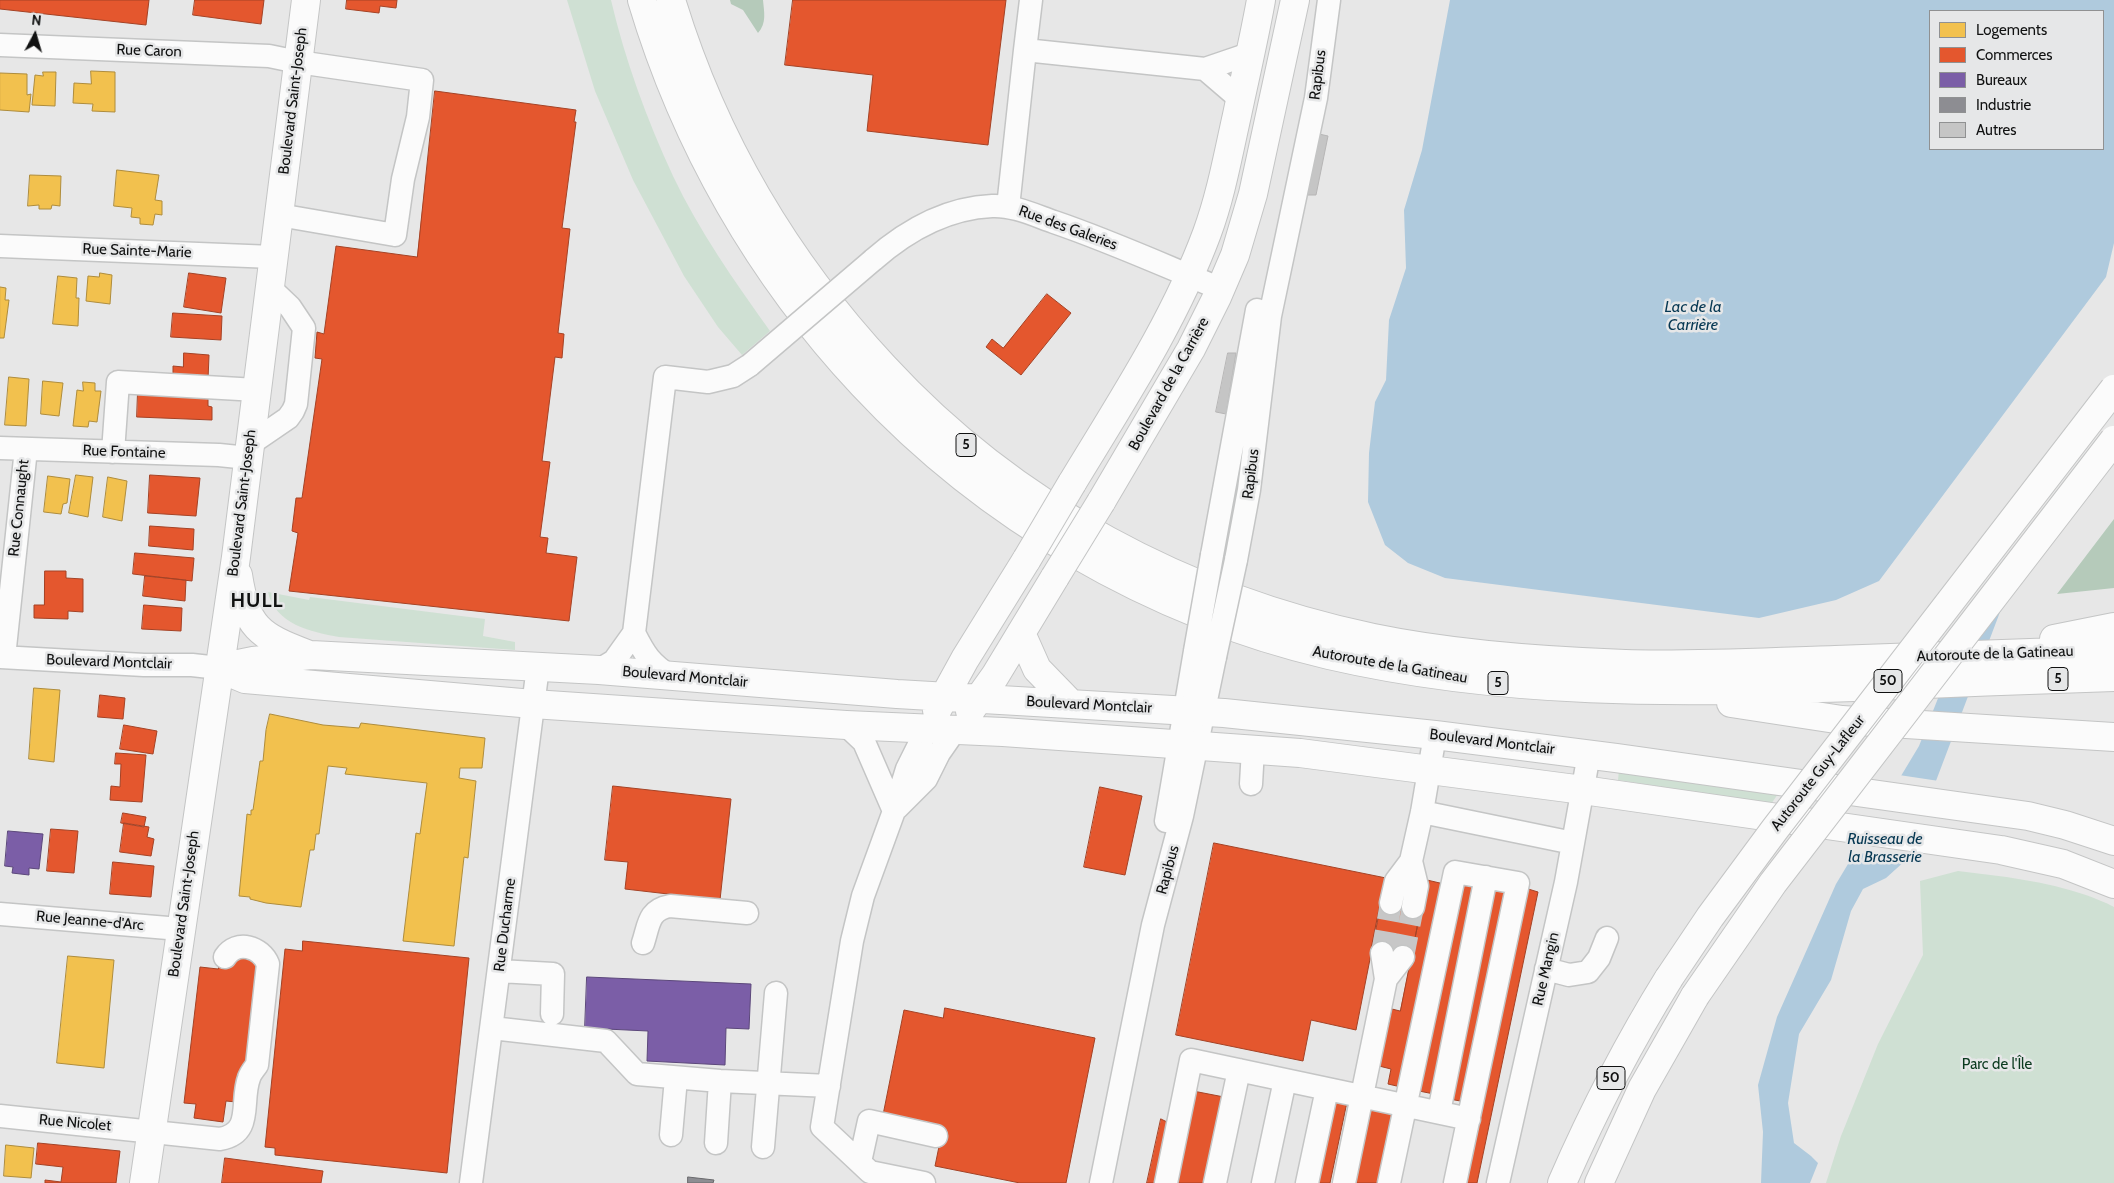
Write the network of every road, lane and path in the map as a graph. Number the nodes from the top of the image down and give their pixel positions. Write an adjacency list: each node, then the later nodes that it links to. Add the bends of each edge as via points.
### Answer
1 (306, 0): 11 (main road, Boulevard Saint-Joseph)
2 (642, 0): 42 (main road, Autoroute de la Gatineau / 5, via 667,75 697,144 739,222 780,284 824,341 893,416 939,458 1009,511 1082,557 1157,595 1234,626 1311,650 1391,668 1477,680)
3 (671, 0): 35 (main road, Autoroute de la Gatineau / 5, via 704,93 735,158 783,241 831,307 904,388 974,452 1032,494 1124,549 1191,581 1276,612 1364,636 1438,648 1624,664)
4 (1031, 0): 9 (street)
5 (1261, 0): 10 (main road)
6 (1295, 0): 20 (main road, Boulevard de la Carrière, via 1249,211)
7 (1327, 10): 33 (street, Rapibus, bridge, via 1302,95 1240,396 1212,555); 33 (street, Rapibus, bridge, via 1316,98 1270,316 1249,490 1236,560)
8 (0, 45): 11 (street, Rue Caron, via 269,56)
9 (1025, 50): 12 (street); 14 (street)
10 (1250, 54): 12 (street); 13 (main road)
11 (298, 62): 15 (main road, Boulevard Saint-Joseph); 15 (street, Rue Caron, via 422,80 418,117 403,179 395,236)
12 (1206, 69): 13 (street)
13 (1240, 99): 18 (main road, via 1216,207)
14 (1008, 207): 18 (street, Rue des Galeries, via 1077,230); 30 (street, Rue des Galeries, bridge, via 974,208 933,220 909,232 733,376 708,382 665,377)
15 (279, 216): 17 (main road, Boulevard Saint-Joseph)
16 (0, 246): 17 (street, Rue Sainte-Marie)
17 (273, 257): 19 (main road, Boulevard Saint-Joseph)
18 (1189, 276): 20 (street, Rue des Galeries); 43 (main road, bridge, via 1157,340)
19 (270, 288): 22 (main road, Boulevard Saint-Joseph); 26 (street, via 304,328 304,345 293,412)
20 (1221, 288): 31 (main road, Boulevard de la Carrière, bridge, via 1174,380)
21 (2114, 389): 110 (main road, Autoroute Guy-Lafleur / 50, bridge, via 1774,829 1710,917 1642,1023 1606,1088)
22 (257, 390): 26 (main road, Boulevard Saint-Joseph); 27 (street, via 118,382)
23 (2114, 440): 111 (main road, Autoroute Guy-Lafleur / 50, bridge, via 1773,883 1695,996 1642,1089)
24 (0, 448): 25 (street, Rue Fontaine)
25 (26, 449): 27 (street, Rue Fontaine); 36 (street, Rue Connaught)
26 (249, 451): 27 (street, Rue Fontaine, via 220,455); 28 (main road, Boulevard Saint-Joseph)
27 (113, 452)
28 (236, 557): 34 (main road, via 242,601 258,628 272,639); 38 (main road, Boulevard Saint-Joseph)
29 (2114, 627): 35 (main road)
30 (634, 633): 39 (street, via 614,661); 40 (street, via 654,666)
31 (1021, 633): 44 (main road, Boulevard de la Carrière); 46 (main road, via 1037,669)
32 (2114, 650): 35 (main road, Autoroute de la Gatineau / 5)
33 (1205, 654): 47 (street, Rapibus)
34 (311, 655): 37 (main road, Boulevard Montclair); 38 (main road, Boulevard Montclair)
35 (1975, 655)
36 (2, 657): 38 (street, Boulevard Montclair)
37 (538, 667): 39 (main road, Boulevard Montclair); 45 (street, Rue Ducharme)
38 (219, 668): 45 (main road, Boulevard Montclair, via 252,680); 70 (main road, Boulevard Saint-Joseph)
39 (599, 670): 40 (main road, Boulevard Montclair)
40 (671, 677): 43 (main road, Boulevard Montclair)
41 (2114, 677): 42 (main road, Autoroute de la Gatineau / 5)
42 (1653, 691): 52 (main road, via 1842,720)
43 (944, 697): 44 (main road, Boulevard Montclair); 49 (main road)
44 (979, 699): 46 (main road, Boulevard Montclair); 50 (main road, Boulevard de la Carrière)
45 (533, 704): 48 (main road, Boulevard Montclair); 76 (street, Rue Ducharme)
46 (1071, 704): 47 (main road, Boulevard Montclair)
47 (1194, 711): 51 (main road, Boulevard Montclair); 53 (street, Rapibus)
48 (846, 726): 49 (main road, Boulevard Montclair); 59 (street, via 864,742)
49 (927, 729): 50 (main road, Boulevard Montclair); 59 (street, via 907,769)
50 (955, 730): 53 (main road, Boulevard Montclair); 59 (street, via 938,753 926,779)
51 (1435, 735): 55 (main road, Boulevard Montclair); 56 (street)
52 (2114, 737)
53 (1188, 745): 54 (main road, Boulevard Montclair); 101 (street, Rapibus, via 1167,814 1153,925)
54 (1254, 749): 56 (main road, Boulevard Montclair); 57 (street)
55 (1590, 754): 58 (street, Rue Mangin); 61 (main road, Boulevard Montclair, via 2028,816)
56 (1430, 770): 58 (main road, Boulevard Montclair); 60 (street)
57 (1251, 784)
58 (1582, 790): 62 (street, Rue Mangin); 65 (main road, Boulevard Montclair, via 2001,850 2084,871)
59 (894, 811): 85 (street, via 864,896 852,942)
60 (1422, 812): 62 (street); 63 (street)
61 (2114, 841)
62 (1573, 843): 75 (street, Rue Mangin)
63 (1411, 861): 66 (street, via 1396,881); 67 (street, via 1417,886)
64 (1486, 878): 88 (street, via 1455,872); 89 (street); 91 (street, via 1518,884)
65 (2114, 884)
66 (1391, 903)
67 (1413, 907)
68 (747, 913): 72 (street, via 670,906 660,908 652,915)
69 (0, 914): 70 (street, Rue Jeanne-d'Arc)
70 (180, 929): 92 (main road, Boulevard Saint-Joseph)
71 (1606, 938): 75 (street, via 1599,958 1588,972 1569,975)
72 (644, 943)
73 (1392, 955): 87 (street)
74 (225, 957): 92 (street, Rue Nicolet, via 233,949 243,946 264,954 268,964 257,1065 248,1079 241,1127 236,1134 220,1139)
75 (1546, 969): 109 (street, Rue Mangin)
76 (499, 971): 78 (street, via 553,974); 79 (street, Rue Ducharme)
77 (776, 993): 84 (street)
78 (552, 1014)
79 (492, 1028): 81 (street, via 606,1041 637,1074); 99 (street, Rue Ducharme)
80 (1239, 1070): 82 (street); 102 (street, via 1191,1060); 103 (street)
81 (676, 1078): 83 (street); 93 (street)
82 (1285, 1080): 86 (street); 104 (street)
83 (720, 1081): 84 (street); 95 (street)
84 (768, 1083): 85 (street); 96 (street)
85 (829, 1086): 97 (street, via 822,1127)
86 (1327, 1088): 87 (street); 105 (street)
87 (1362, 1096): 88 (street); 106 (street)
88 (1406, 1105): 89 (street); 107 (street)
89 (1439, 1112): 91 (street)
90 (0, 1116): 92 (street, Rue Nicolet)
91 (1469, 1119): 108 (street)
92 (151, 1130): 98 (main road, Boulevard Saint-Joseph)
93 (672, 1135)
94 (936, 1136): 97 (street, via 869,1121)
95 (716, 1143)
96 (763, 1147)
97 (860, 1162): 100 (street, via 870,1172)
98 (144, 1183)
99 (471, 1183)
100 (924, 1183)
101 (1101, 1183)
102 (1166, 1183)
103 (1215, 1183)
104 (1263, 1183)
105 (1308, 1183)
106 (1344, 1183)
107 (1389, 1183)
108 (1455, 1183)
109 (1498, 1183)
110 (1562, 1183)
111 (1599, 1183)

